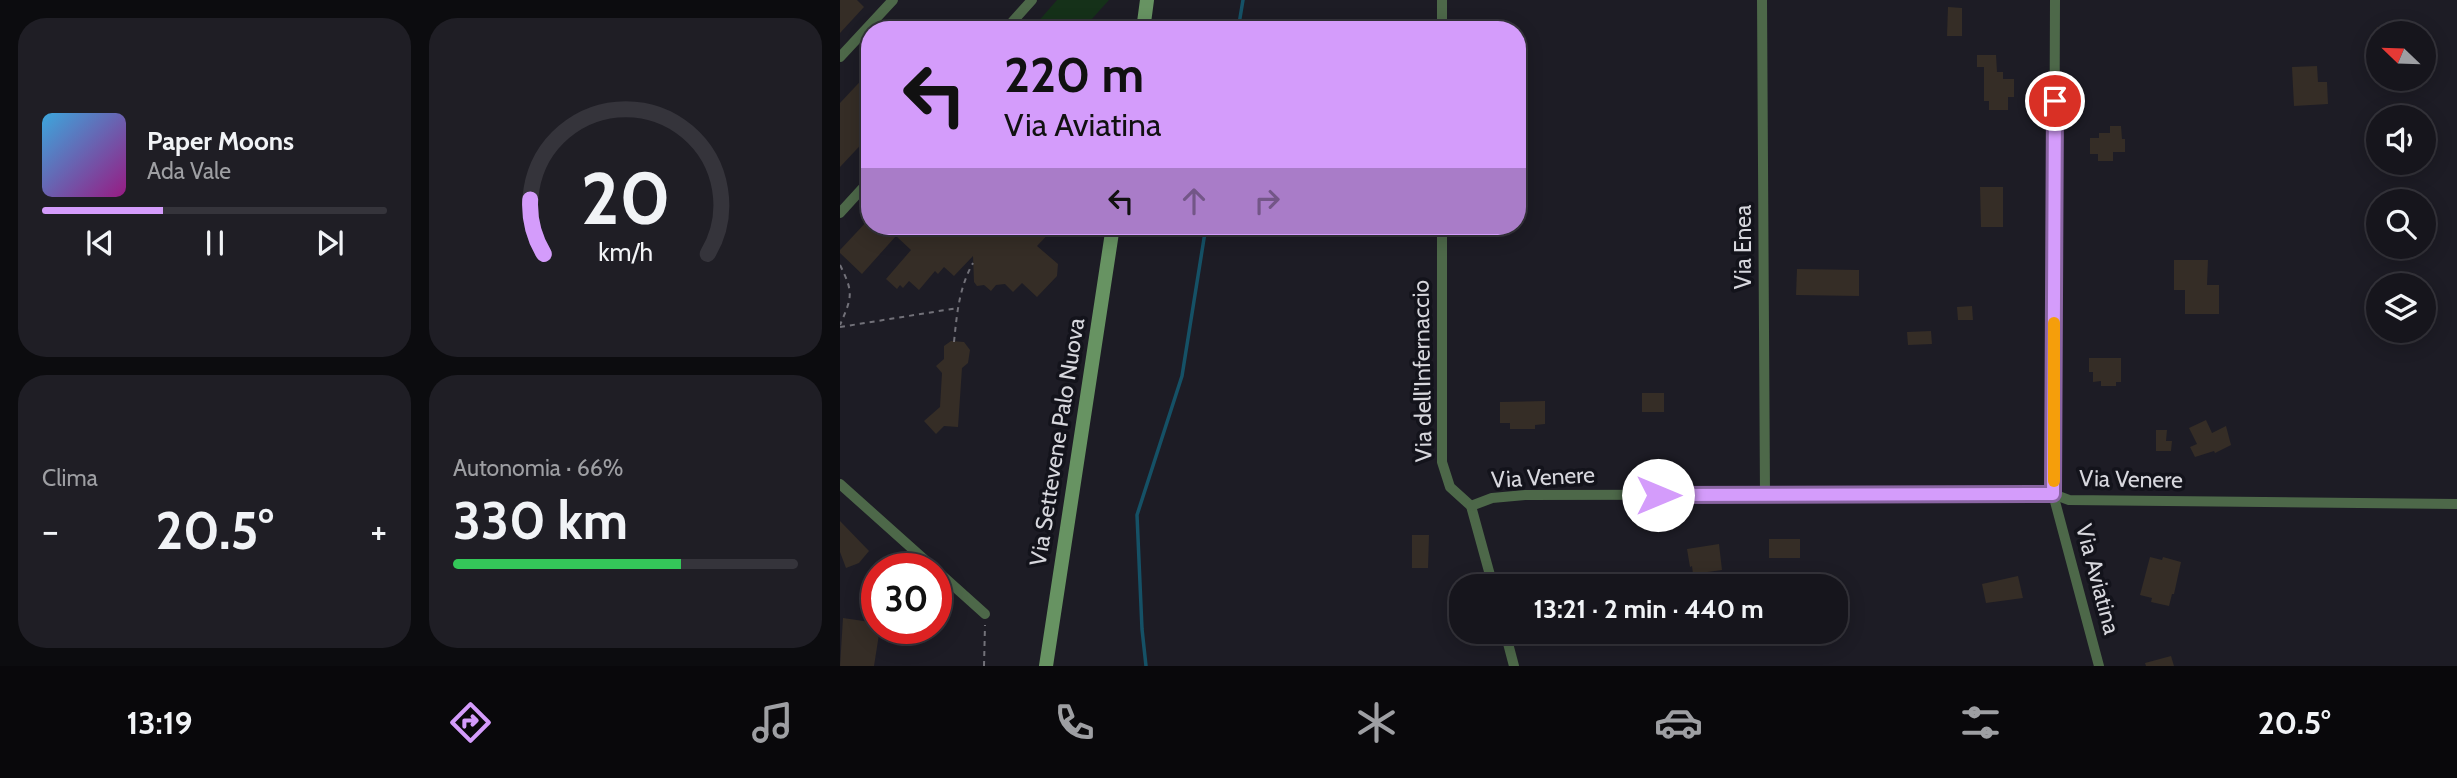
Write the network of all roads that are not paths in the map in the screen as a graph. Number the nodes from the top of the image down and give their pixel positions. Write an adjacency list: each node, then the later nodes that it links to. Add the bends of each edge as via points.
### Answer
1 (893, 0): 7 (street)
2 (1032, 0): 8 (street)
3 (1147, 0): 9 (main road)
4 (1442, 0): 10 (street)
5 (1762, 0): 19 (street, Via Enea)
6 (2055, 0): 18 (street, Via Aviatina)
7 (873, 21)
8 (1013, 21)
9 (1144, 21)
10 (1442, 21)
11 (861, 34): 12 (street)
12 (840, 57)
13 (861, 190): 14 (street)
14 (840, 213)
15 (1112, 235): 27 (main road, Via Settevene Palo Nuova)
16 (1442, 235): 21 (street, Via dell'Infernaccio, via 1441,456 1450,487)
17 (840, 484): 22 (street)
18 (2053, 494): 19 (street, Via Venere); 20 (street, Via Venere, via 2069,500); 29 (street, Via Aviatina)
19 (1765, 495): 21 (street, Via Venere, via 1518,495)
20 (2457, 504)
21 (1471, 506): 23 (street, Via dell'Infernaccio)
22 (918, 553)
23 (1490, 574)
24 (952, 584): 25 (street)
25 (985, 614)
26 (1508, 644): 28 (street)
27 (1046, 666)
28 (1514, 666)
29 (2099, 666)

